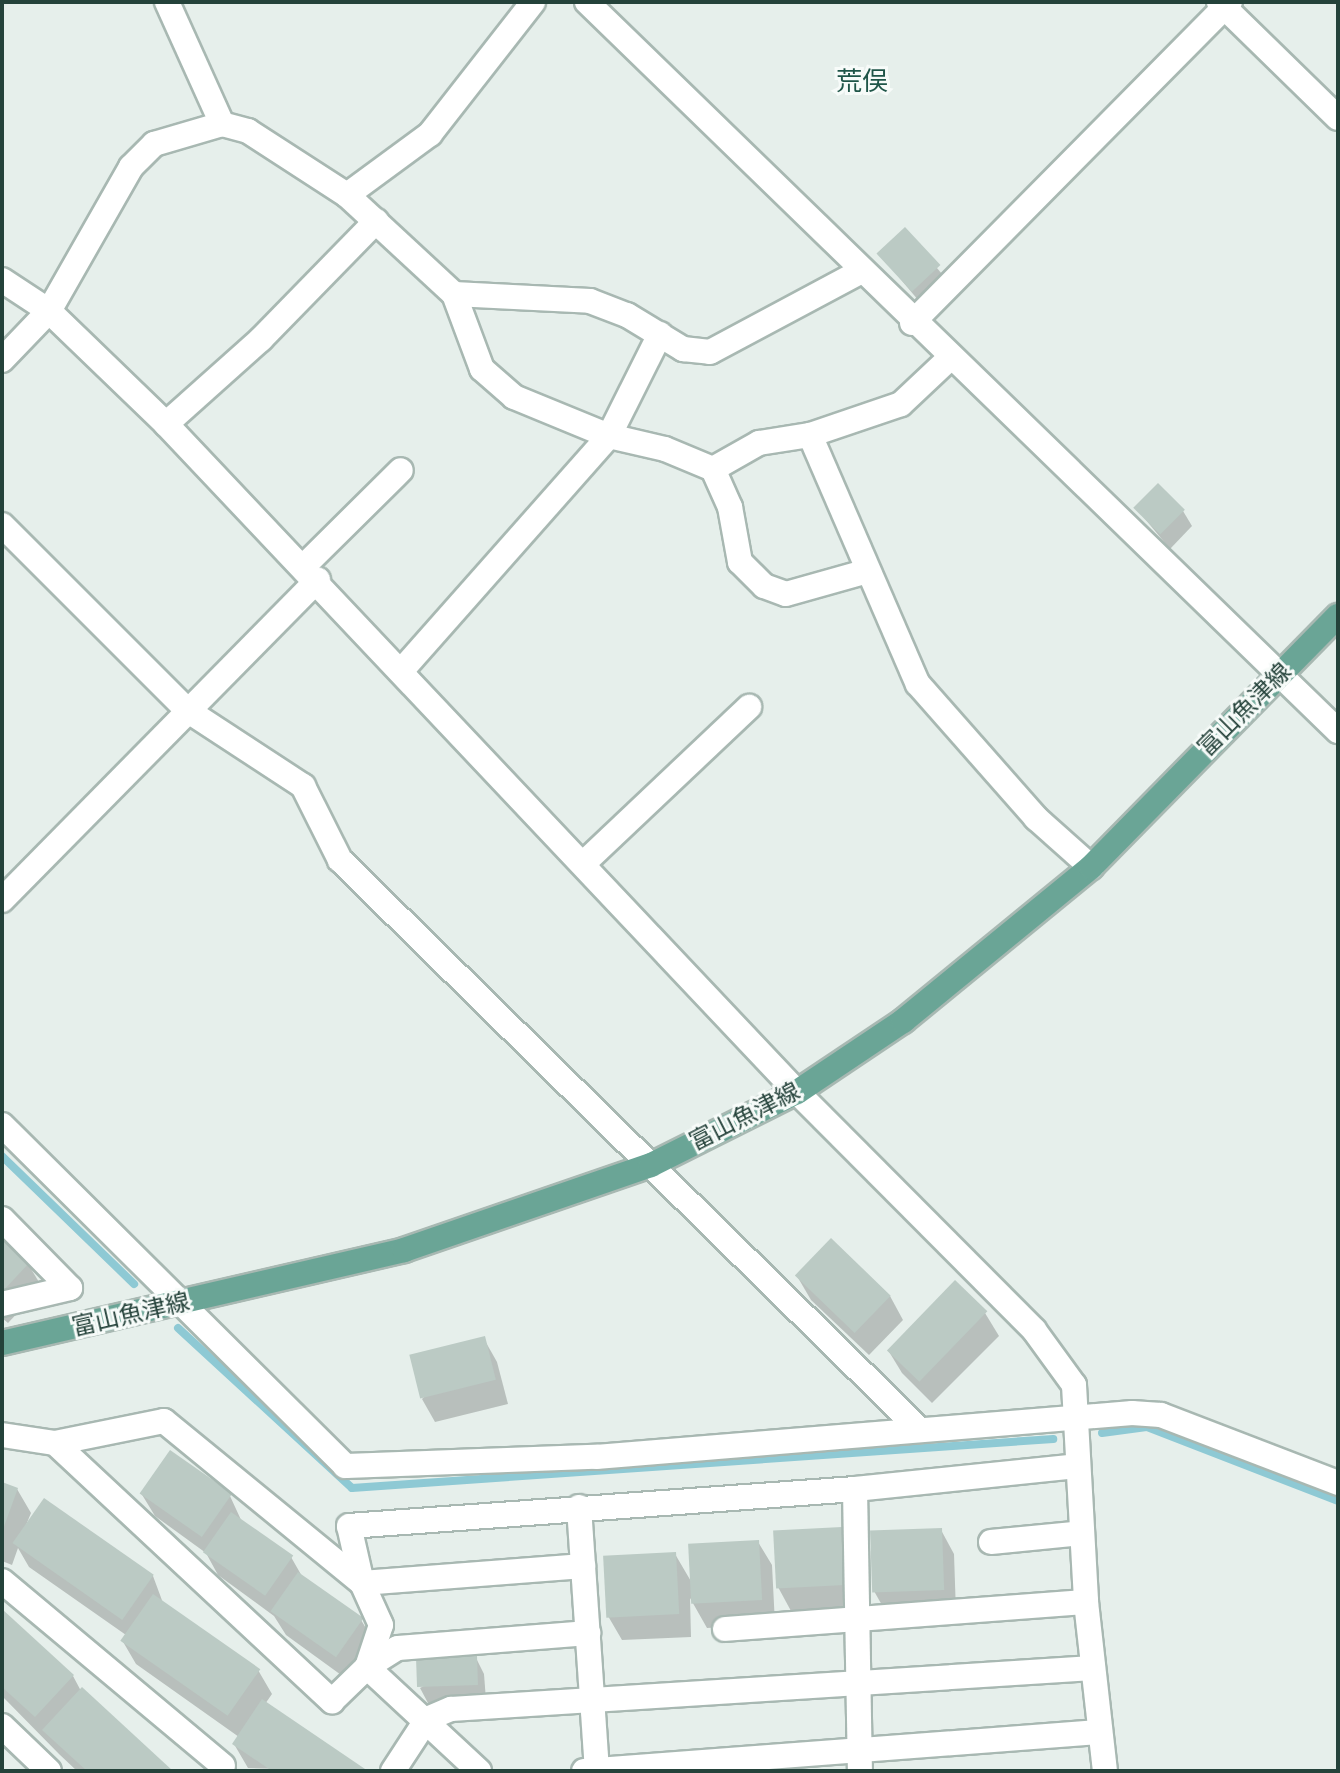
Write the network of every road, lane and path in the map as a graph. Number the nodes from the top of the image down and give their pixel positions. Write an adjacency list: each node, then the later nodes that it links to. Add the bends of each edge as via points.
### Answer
1 (167, 2): 6 (street)
2 (533, 2): 7 (street, via 430,134)
3 (587, 2): 9 (street)
4 (1225, 4): 5 (street); 13 (street)
5 (1338, 118)
6 (222, 124): 7 (street, via 248,131); 12 (street, via 154,144 131,167)
7 (347, 195): 8 (street)
8 (376, 221): 11 (street); 17 (street, via 261,339)
9 (860, 272): 13 (street); 14 (street, via 710,352 683,349)
10 (2, 280): 12 (street)
11 (454, 294): 14 (street, via 590,301); 19 (street, via 482,369 514,397)
12 (49, 311): 16 (street); 17 (street)
13 (912, 323): 15 (street)
14 (660, 334): 19 (street)
15 (949, 359): 18 (street, via 901,404); 27 (street)
16 (2, 360)
17 (166, 424): 24 (street)
18 (810, 435): 20 (street, via 759,443); 23 (street)
19 (609, 436): 20 (street, via 665,449); 26 (street)
20 (713, 469): 23 (street, via 730,507 740,562 764,586 786,594)
21 (401, 470): 24 (street)
22 (2, 525): 29 (street)
23 (868, 571): 32 (street, via 918,684 940,714 1036,818)
24 (311, 573): 26 (street); 29 (street)
25 (1338, 616): 27 (main road, 富山魚津線)
26 (402, 670): 31 (street)
27 (1281, 674): 30 (street); 32 (main road, 富山魚津線)
28 (749, 707): 31 (street)
29 (187, 710): 33 (street); 36 (street, via 303,786 340,860)
30 (1338, 731)
31 (585, 862): 34 (street)
32 (1091, 867): 34 (main road, 富山魚津線, via 903,1021)
33 (2, 900)
34 (797, 1092): 36 (main road, 富山魚津線); 43 (street, via 1034,1330 1074,1385)
35 (2, 1125): 39 (street)
36 (651, 1165): 39 (main road, 富山魚津線, via 404,1250); 44 (street)
37 (2, 1219): 38 (street)
38 (70, 1288): 40 (street); 41 (street)
39 (186, 1303): 41 (main road, 富山魚津線); 44 (street, via 345,1466 596,1457)
40 (2, 1304)
41 (92, 1324): 42 (main road, 富山魚津線)
42 (2, 1343)
43 (1078, 1416): 44 (street); 47 (street); 48 (street, via 1161,1415)
44 (919, 1429)
45 (2, 1435): 46 (street)
46 (55, 1443): 55 (street, via 164,1421); 60 (street, via 332,1701)
47 (1077, 1466): 49 (street); 51 (street)
48 (1338, 1483)
49 (855, 1489): 50 (street); 57 (street)
50 (579, 1507): 53 (street); 55 (street, via 349,1526)
51 (1082, 1533): 52 (street); 56 (street)
52 (991, 1542)
53 (583, 1566): 55 (street); 59 (street)
54 (2, 1581): 68 (street)
55 (362, 1583): 60 (street, via 381,1625)
56 (1086, 1602): 57 (street); 61 (street)
57 (857, 1619): 58 (street); 62 (street)
58 (725, 1629)
59 (588, 1633): 60 (street, via 398,1648); 63 (street)
60 (367, 1667): 64 (street)
61 (1093, 1668): 62 (street); 66 (street)
62 (859, 1686): 63 (street); 67 (street)
63 (593, 1698): 64 (street, via 451,1709); 70 (street)
64 (427, 1719): 69 (street); 72 (street)
65 (2, 1726): 71 (street)
66 (1099, 1732): 67 (street); 73 (street)
67 (860, 1762): 70 (street)
68 (224, 1769)
69 (474, 1769)
70 (593, 1770)
71 (49, 1771)
72 (393, 1771)
73 (1105, 1771)

